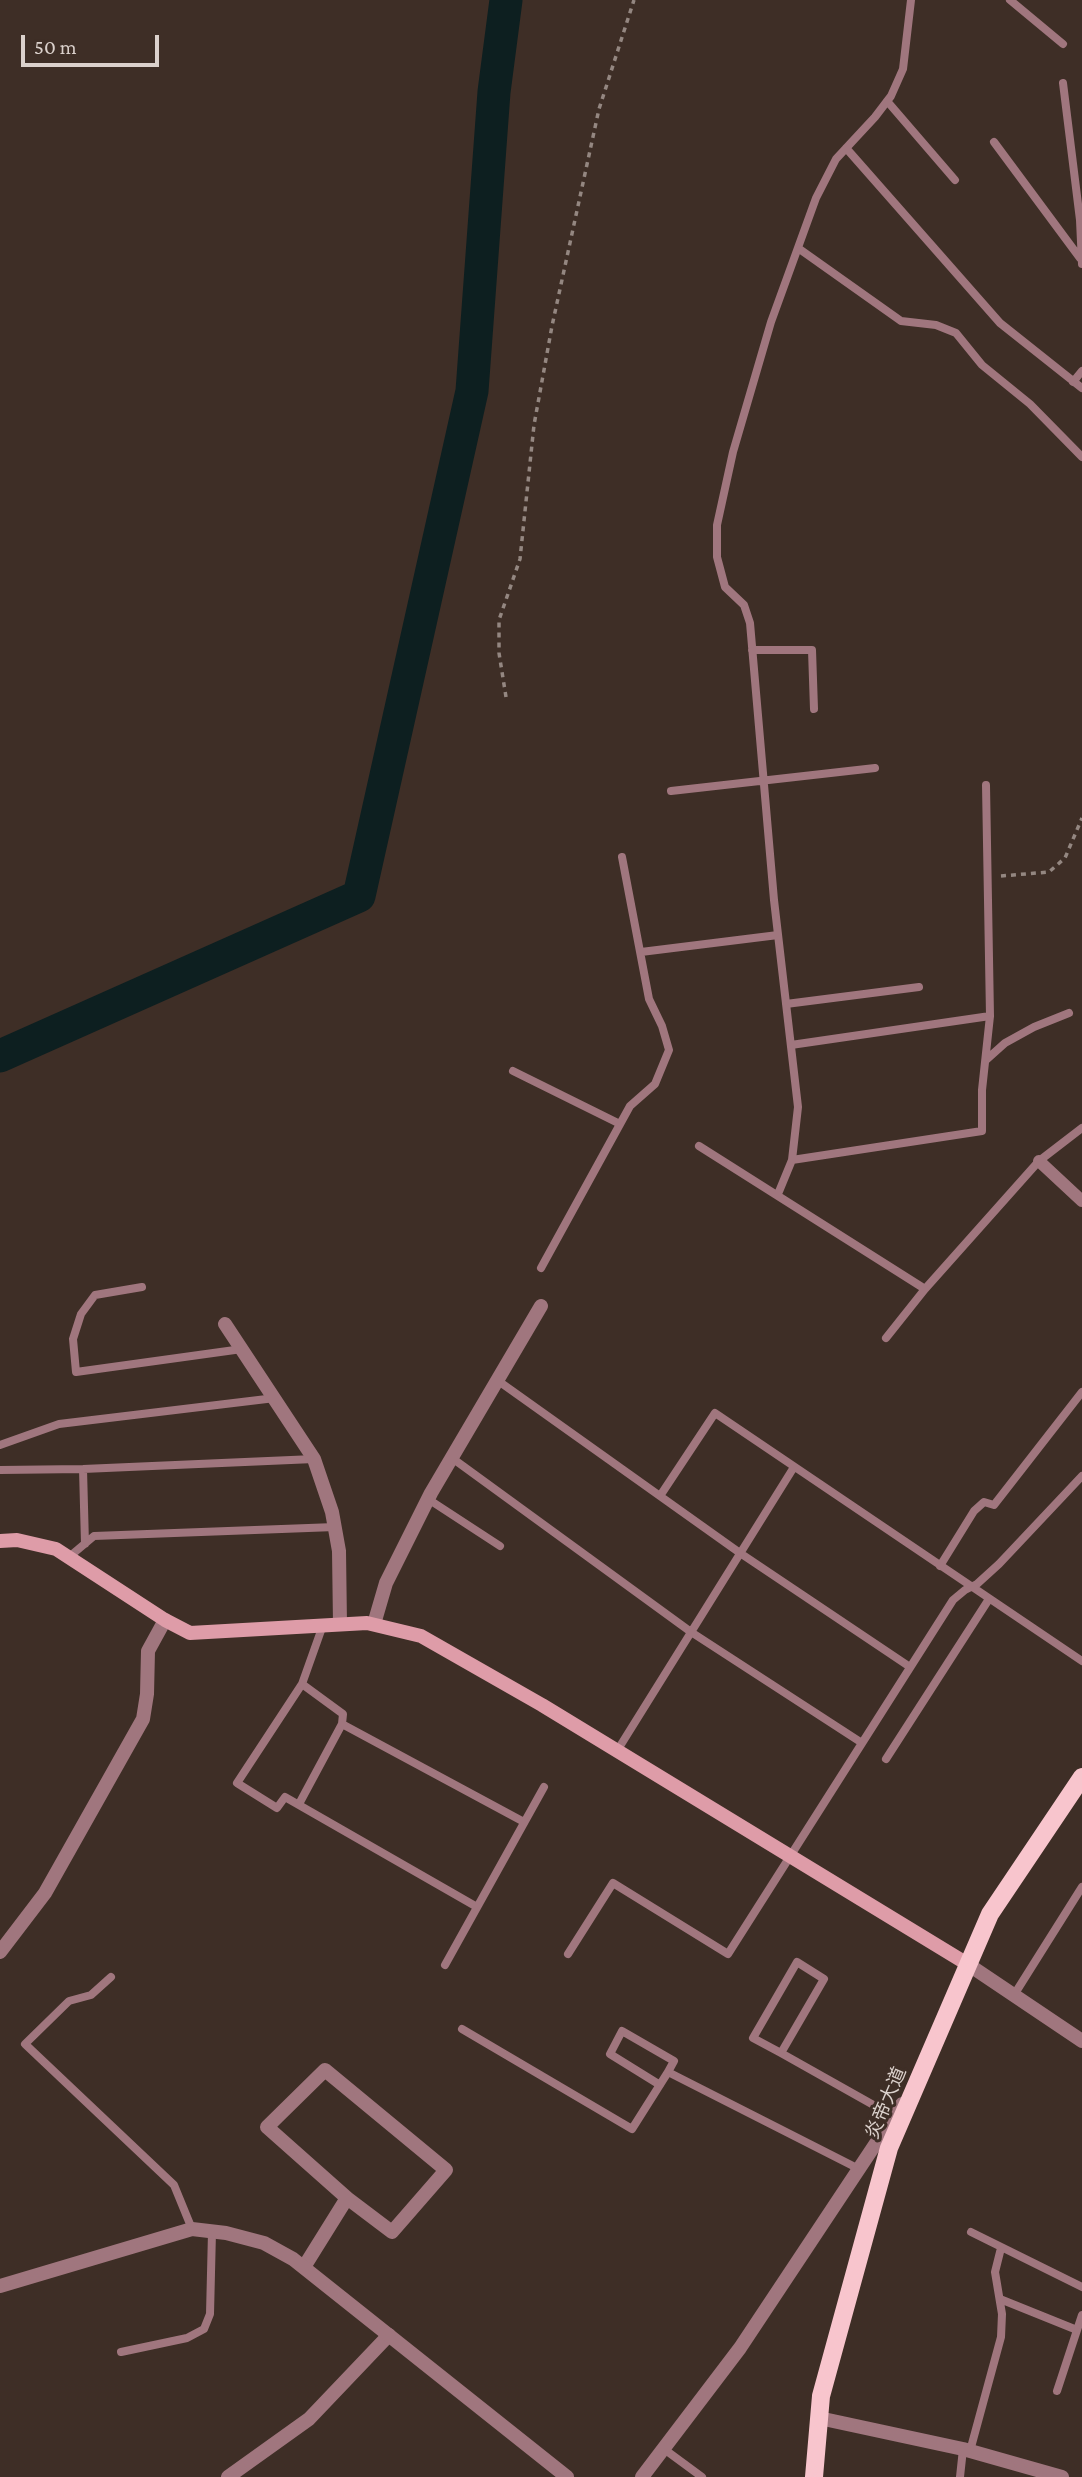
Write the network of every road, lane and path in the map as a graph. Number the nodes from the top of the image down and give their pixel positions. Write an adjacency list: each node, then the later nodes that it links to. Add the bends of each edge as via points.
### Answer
1 (634, 0): 17 (path, via 599,109 552,326 534,425 520,559 499,620)
2 (911, 0): 6 (lane, via 903,69)
3 (1010, 0): 4 (lane)
4 (1063, 44)
5 (1063, 83): 11 (lane)
6 (887, 101): 8 (lane); 9 (lane)
7 (994, 142): 11 (lane)
8 (846, 148): 10 (lane, via 816,198); 13 (lane, via 1000,323)
9 (954, 180)
10 (798, 248): 15 (lane, via 901,320 956,333 982,365 1030,404); 16 (lane, via 771,322 717,525 725,587 744,605)
11 (1081, 261)
12 (1082, 371): 13 (lane)
13 (1073, 382): 14 (lane)
14 (1082, 388)
15 (1082, 457)
16 (752, 650): 18 (lane, via 812,650); 20 (lane)
17 (506, 697)
18 (814, 709)
19 (875, 768): 20 (lane)
20 (764, 780): 22 (lane); 26 (lane)
21 (986, 785): 25 (lane)
22 (671, 791)
23 (1082, 818): 25 (path, via 1065,858 1049,872)
24 (622, 857): 27 (lane)
25 (988, 877): 31 (lane)
26 (778, 935): 27 (lane); 29 (lane)
27 (641, 952): 35 (lane, via 649,999 669,1050 655,1084 630,1106)
28 (919, 987): 29 (lane)
29 (786, 1004): 32 (lane)
30 (1069, 1013): 33 (lane, via 1014,1037)
31 (990, 1016): 32 (lane); 33 (lane)
32 (791, 1045): 38 (lane, via 798,1107)
33 (986, 1060): 38 (lane, via 982,1131)
34 (513, 1071): 35 (lane)
35 (620, 1124): 42 (lane)
36 (1082, 1128): 39 (lane)
37 (699, 1146): 40 (lane)
38 (792, 1160): 40 (lane)
39 (1039, 1161): 41 (street); 44 (lane)
40 (778, 1194): 44 (lane)
41 (1082, 1201)
42 (541, 1268)
43 (142, 1287): 48 (lane, via 95,1295 81,1314 73,1339 76,1372)
44 (925, 1289): 47 (lane)
45 (541, 1306): 49 (street)
46 (225, 1324): 48 (street)
47 (886, 1338)
48 (242, 1349): 51 (street)
49 (498, 1380): 53 (street); 59 (lane)
50 (1082, 1392): 67 (lane, via 994,1505 984,1502 974,1511)
51 (275, 1398): 52 (lane, via 59,1424); 54 (street)
52 (0, 1445)
53 (452, 1458): 60 (street); 74 (lane)
54 (314, 1459): 56 (lane); 61 (street)
55 (794, 1467): 59 (lane, via 716,1413); 65 (lane); 67 (lane)
56 (83, 1469): 57 (lane); 63 (lane)
57 (0, 1470)
58 (1082, 1476): 68 (lane, via 999,1564)
59 (660, 1496): 65 (lane)
60 (428, 1499): 64 (lane); 72 (street, via 386,1583)
61 (335, 1527): 63 (lane, via 94,1536); 71 (street)
62 (0, 1541): 66 (main road, via 56,1549)
63 (85, 1544): 66 (lane)
64 (500, 1546)
65 (740, 1553): 74 (lane); 76 (lane)
66 (69, 1558): 70 (main road)
67 (940, 1566): 68 (lane)
68 (971, 1587): 69 (lane); 76 (lane, via 953,1600)
69 (989, 1599): 75 (lane); 81 (lane)
70 (165, 1620): 73 (main road, via 190,1633); 89 (street, via 148,1651 143,1718 45,1893)
71 (340, 1624): 72 (main road); 73 (main road)
72 (374, 1624): 80 (main road, via 421,1636)
73 (323, 1625): 77 (lane)
74 (691, 1632): 79 (lane); 80 (lane)
75 (1082, 1661)
76 (911, 1667): 79 (lane)
77 (302, 1684): 78 (lane, via 344,1714); 84 (lane, via 237,1783 277,1808 285,1797)
78 (342, 1724): 84 (lane); 85 (lane)
79 (862, 1743): 86 (lane)
80 (617, 1751): 86 (main road)
81 (886, 1759)
82 (1082, 1777): 92 (main road, 炎帝大道, via 990,1914)
83 (544, 1787): 85 (lane)
84 (299, 1804): 88 (lane)
85 (524, 1822): 88 (lane)
86 (790, 1856): 90 (lane, via 728,1954 613,1882); 92 (main road)
87 (1082, 1887): 94 (lane)
88 (477, 1907): 91 (lane)
89 (0, 1952)
90 (568, 1954)
91 (445, 1965)
92 (969, 1965): 94 (street); 99 (main road, 炎帝大道)
93 (111, 1977): 104 (lane, via 92,1995 69,2001 25,2043 174,2185)
94 (1014, 1995): 96 (street)
95 (462, 2029): 100 (lane, via 632,2129)
96 (1082, 2041)
97 (780, 2053): 97 (lane, via 753,2038 797,1962 824,1979); 101 (lane)
98 (668, 2072): 100 (lane); 100 (lane, via 674,2061 622,2031 610,2054); 102 (lane)
99 (920, 2076): 101 (street); 117 (main road, 炎帝大道, via 889,2148 821,2396)
100 (660, 2085)
101 (893, 2116): 102 (street)
102 (859, 2169): 118 (street, via 740,2348)
103 (347, 2198): 103 (street, via 392,2232 446,2170 324,2070 267,2127); 108 (street)
104 (192, 2230): 105 (street); 109 (street)
105 (212, 2232): 108 (street, via 264,2243); 115 (lane, via 210,2314 204,2329 187,2338)
106 (971, 2232): 107 (lane)
107 (1002, 2248): 110 (lane); 111 (lane, via 995,2272)
108 (304, 2267): 114 (street)
109 (0, 2286)
110 (1082, 2287)
111 (1000, 2299): 113 (lane); 119 (lane, via 1001,2337)
112 (1082, 2315): 113 (lane)
113 (1077, 2330): 116 (lane)
114 (389, 2335): 120 (street, via 309,2418); 121 (street)
115 (121, 2352)
116 (1057, 2391)
117 (820, 2418): 119 (street); 124 (main road, 炎帝大道)
118 (664, 2449): 122 (street); 123 (lane)
119 (966, 2450): 125 (lane); 126 (street)
120 (228, 2477)
121 (567, 2477)
122 (642, 2477)
123 (702, 2477)
124 (814, 2477)
125 (960, 2477)
126 (1062, 2477)

